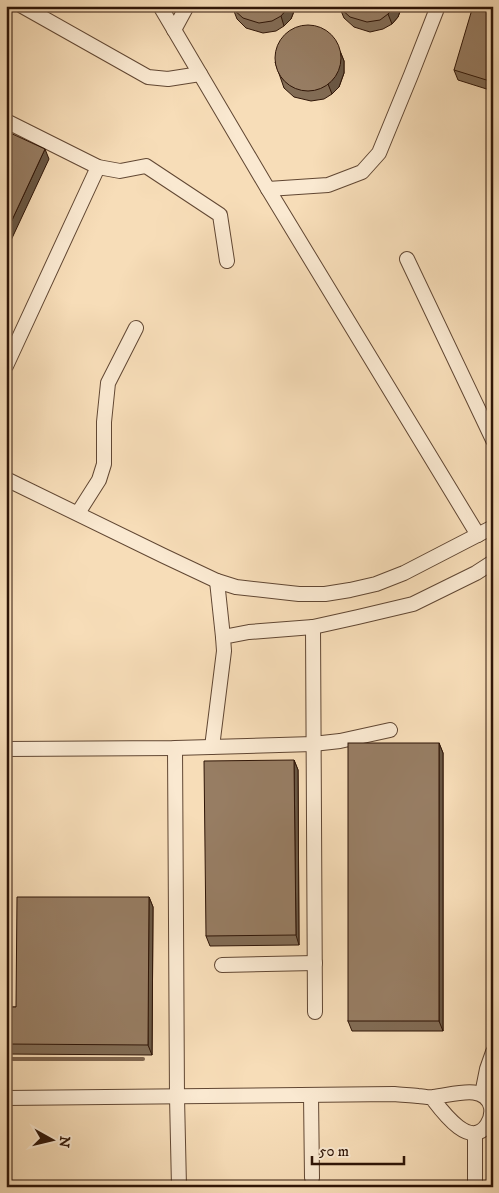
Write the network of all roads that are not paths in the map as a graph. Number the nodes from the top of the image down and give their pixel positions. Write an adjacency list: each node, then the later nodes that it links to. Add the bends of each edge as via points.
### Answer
1 (22, 6): 6 (street, via 148,77 168,79)
2 (160, 6): 5 (street)
3 (187, 6): 5 (street)
4 (438, 6): 9 (street, via 379,153 362,172 328,185)
5 (174, 30): 6 (street)
6 (200, 74): 9 (street)
7 (6, 122): 8 (street)
8 (98, 166): 11 (street, via 120,171 146,166 220,215); 13 (street)
9 (268, 189): 18 (street)
10 (407, 259): 14 (street)
11 (227, 261)
12 (136, 328): 16 (street, via 108,383 104,464 99,480)
13 (6, 366)
14 (493, 440)
15 (6, 479): 16 (street)
16 (78, 514): 20 (street)
17 (493, 526): 18 (street)
18 (478, 535): 20 (street, via 404,573 350,590 299,594 236,587)
19 (493, 562): 21 (street, via 413,604)
20 (218, 581): 22 (street)
21 (313, 627): 22 (street); 24 (street)
22 (223, 637): 25 (street)
23 (390, 730): 24 (street)
24 (313, 744): 25 (street); 28 (street)
25 (212, 747): 26 (street)
26 (176, 748): 27 (street); 34 (street)
27 (6, 749)
28 (315, 963): 29 (street); 30 (street)
29 (222, 965)
30 (315, 1012)
31 (493, 1052): 32 (street)
32 (482, 1094): 36 (street, via 463,1092); 37 (street, via 489,1101 491,1120)
33 (311, 1095): 34 (street); 36 (street, via 394,1094); 38 (street)
34 (177, 1097): 35 (street); 39 (street)
35 (6, 1098)
36 (432, 1098): 37 (street, via 459,1128)
37 (475, 1134): 40 (street)
38 (312, 1178)
39 (179, 1187)
40 (475, 1187)

